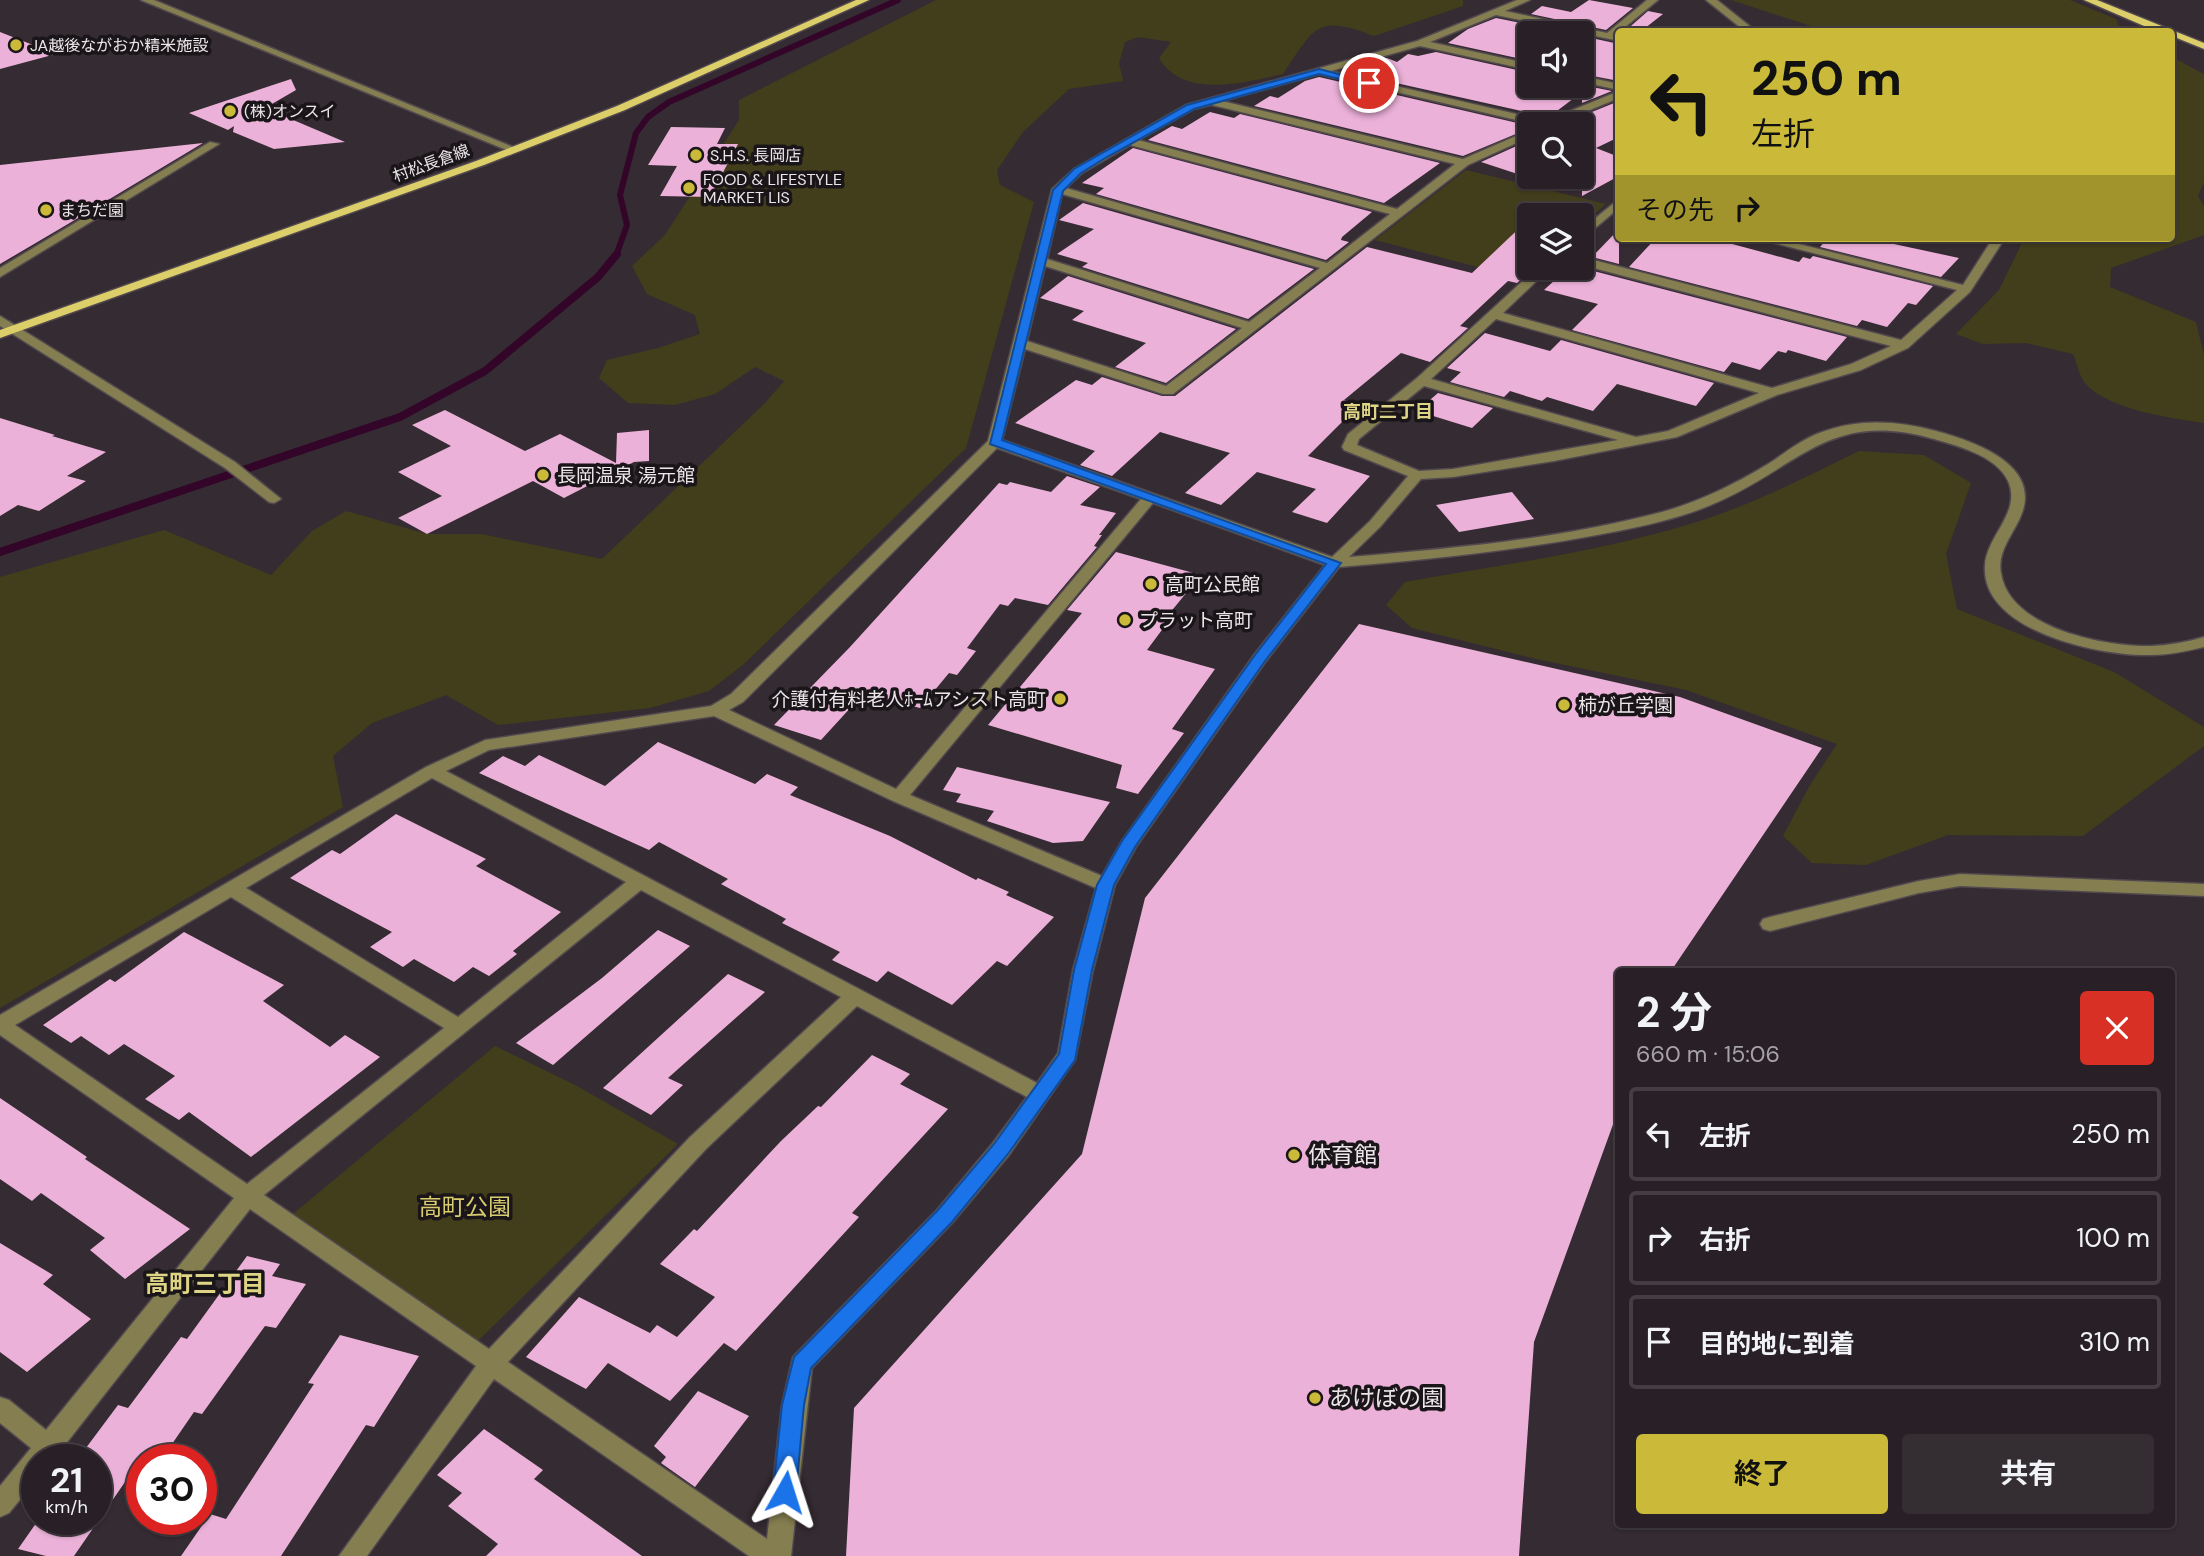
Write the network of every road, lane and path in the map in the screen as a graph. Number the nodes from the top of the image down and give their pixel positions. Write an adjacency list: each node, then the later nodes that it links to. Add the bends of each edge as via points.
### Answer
1 (146, 0): 26 (street)
2 (864, 0): 26 (main road, 村松長倉線, via 621,108)
3 (1525, 0): 7 (street)
4 (1653, 0): 8 (street)
5 (1711, 0): 9 (street)
6 (2089, 0): 10 (main road)
7 (1495, 12): 12 (street); 13 (street)
8 (1623, 28)
9 (1749, 28)
10 (2160, 28)
11 (2175, 34): 14 (main road)
12 (1614, 37)
13 (1420, 43): 15 (street); 16 (street)
14 (2204, 46)
15 (1517, 64)
16 (1319, 72): 20 (street); 22 (street)
17 (1594, 82): 18 (street)
18 (1615, 86)
19 (1615, 96): 21 (street)
20 (1211, 102): 24 (street, via 1190,107); 27 (street)
21 (1576, 112)
22 (1517, 117)
23 (1517, 139): 27 (street)
24 (1129, 141): 28 (street, via 1078,171); 30 (street)
25 (215, 144): 35 (street)
26 (513, 149): 44 (main road, 村松長倉線)
27 (1464, 163): 30 (street)
28 (1058, 190): 34 (street); 37 (street)
29 (1615, 206): 31 (street)
30 (1399, 213): 37 (street)
31 (1594, 224)
32 (1777, 242): 40 (street)
33 (1996, 242): 40 (street)
34 (1039, 260): 43 (street); 45 (street)
35 (6, 264): 38 (street)
36 (1594, 264): 46 (street)
37 (1329, 267): 43 (street)
38 (0, 273)
39 (1531, 280): 41 (street)
40 (1966, 289): 46 (street)
41 (1493, 314): 47 (street); 48 (street)
42 (0, 320): 44 (street)
43 (1252, 327): 45 (street, via 1168,391)
44 (7, 332): 53 (street, via 230,465)
45 (1020, 343): 49 (street)
46 (1903, 345): 48 (street, via 1856,367)
47 (1422, 381): 50 (street); 51 (street, via 1353,437 1349,447)
48 (1772, 392): 50 (street)
49 (995, 442): 52 (street); 56 (street, via 737,698)
50 (1638, 442): 51 (street)
51 (1417, 475): 54 (street)
52 (1150, 497): 54 (street); 58 (street)
53 (274, 499)
54 (1334, 563): 55 (street, via 1547,541 1660,517 1720,496 1831,433 1891,428 1961,443 2007,469 2020,494 2018,508 1997,543 1993,577 2010,604 2027,618 2049,631 2132,652 2180,651); 60 (street, via 1252,669 1128,845)
55 (2204, 642)
56 (716, 711): 57 (street, via 485,745); 58 (street)
57 (432, 771): 59 (street); 61 (street)
58 (900, 797): 60 (street)
59 (638, 883): 64 (street); 66 (street)
60 (1106, 885): 67 (street, via 1083,970 1068,1055)
61 (231, 888): 65 (street); 66 (street)
62 (2204, 890): 63 (street, via 1960,880)
63 (1770, 923)
64 (854, 997): 67 (street); 69 (street, via 698,1143)
65 (0, 1025): 68 (street)
66 (459, 1027): 68 (street)
67 (1041, 1095): 77 (street, via 945,1216 802,1364 793,1405)
68 (248, 1196): 69 (street); 72 (street)
69 (491, 1364): 75 (street); 76 (street)
70 (0, 1408): 71 (street)
71 (31, 1444)
72 (50, 1444)
73 (21, 1480): 74 (street)
74 (0, 1505)
75 (352, 1556)
76 (770, 1556)
77 (778, 1556)

